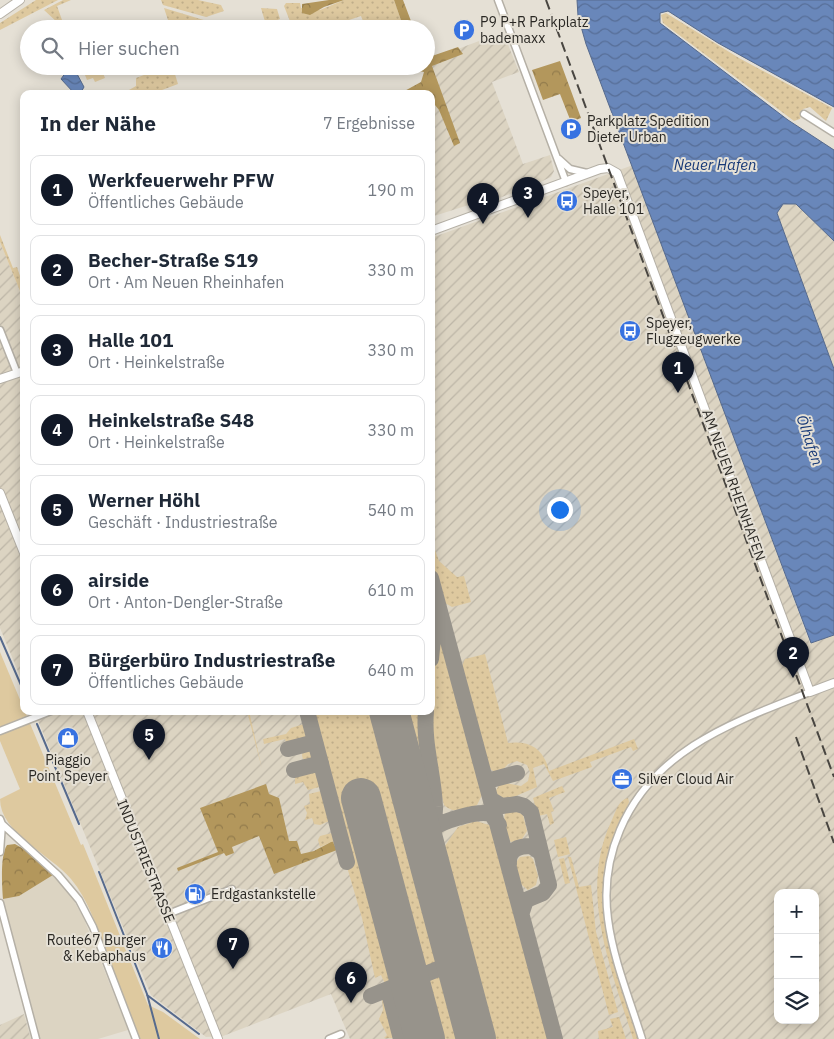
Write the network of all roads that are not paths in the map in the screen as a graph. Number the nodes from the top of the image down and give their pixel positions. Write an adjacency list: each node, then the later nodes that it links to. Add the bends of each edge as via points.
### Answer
1 (20, 0): 3 (street)
2 (498, 0): 6 (street)
3 (0, 14)
4 (804, 114): 5 (street)
5 (834, 133)
6 (556, 156): 7 (street, via 570,169); 8 (street)
7 (590, 173): 8 (street); 16 (street, AM NEUEN RHEINHAFEN, via 603,168 614,171 624,190)
8 (566, 182): 9 (street)
9 (435, 230)
10 (0, 330): 11 (street)
11 (20, 372): 12 (street)
12 (0, 379)
13 (0, 493): 14 (street)
14 (20, 543)
15 (834, 683): 16 (street)
16 (810, 692): 30 (street, via 723,728 676,756 652,778 622,825 609,862 607,909 612,941)
17 (41, 715): 19 (street)
18 (89, 715): 24 (street, INDUSTRIESTRASSE)
19 (0, 731)
20 (1, 822): 21 (street); 27 (street, via 58,875 79,900 93,927)
21 (0, 852)
22 (232, 889): 24 (street)
23 (0, 903): 26 (street)
24 (168, 914): 28 (street, INDUSTRIESTRASSE)
25 (341, 1034): 29 (street)
26 (36, 1039)
27 (136, 1039)
28 (218, 1039)
29 (329, 1039)
30 (642, 1039)

